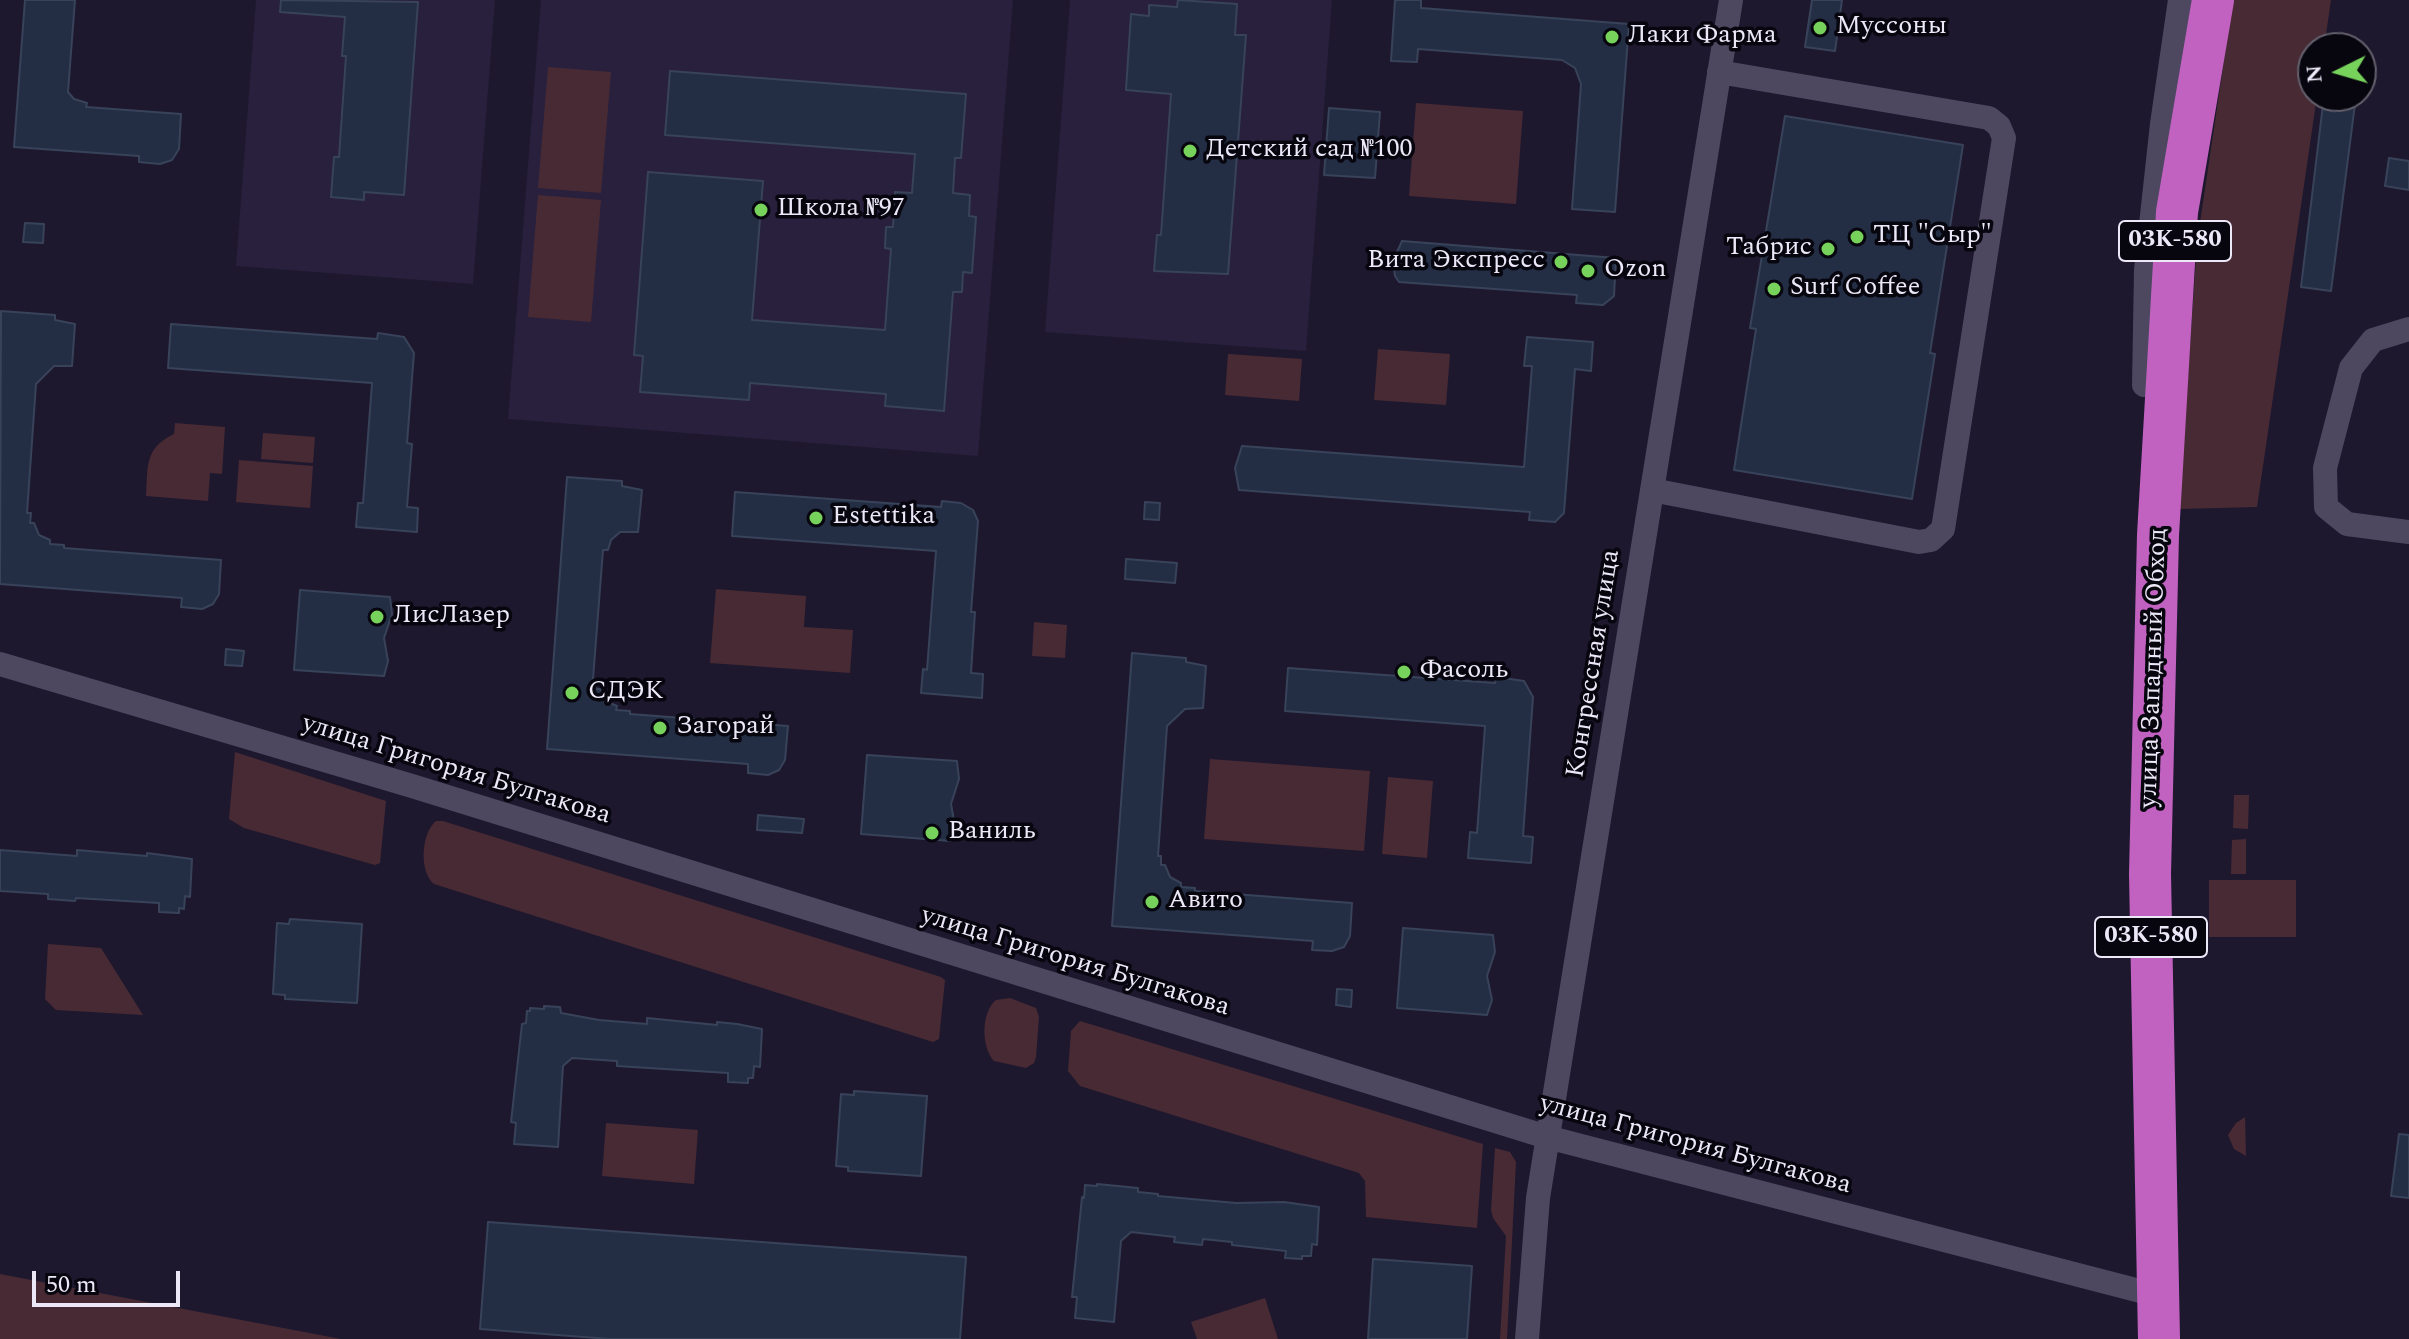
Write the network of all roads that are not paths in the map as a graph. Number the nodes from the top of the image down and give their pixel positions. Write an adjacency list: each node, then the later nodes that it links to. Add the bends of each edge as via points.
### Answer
1 (1731, 0): 5 (street, Конгрессная улица)
2 (2180, 0): 7 (street, via 2146,270)
3 (2192, 0): 7 (highway, улица Западный Обход / 03К-580, via 2151,292)
4 (2213, 0): 15 (highway, улица Западный Обход / 03К-580, via 2177,212 2158,535 2150,874)
5 (1719, 72): 8 (street, Конгрессная улица); 8 (street, via 1989,118 1999,126 2004,138 1943,529 1919,542)
6 (2409, 329): 9 (street, via 2373,340 2351,368 2325,468 2326,507 2347,524)
7 (2144, 385): 12 (highway, улица Западный Обход / 03К-580, via 2135,775)
8 (1652, 490): 11 (street, Конгрессная улица)
9 (2409, 532)
10 (0, 664): 11 (street, улица Григория Булгакова)
11 (1547, 1137): 12 (street, улица Григория Булгакова); 13 (street, Конгрессная улица)
12 (2140, 1291): 14 (highway, улица Западный Обход / 03К-580)
13 (1527, 1339)
14 (2140, 1339)
15 (2159, 1339)

